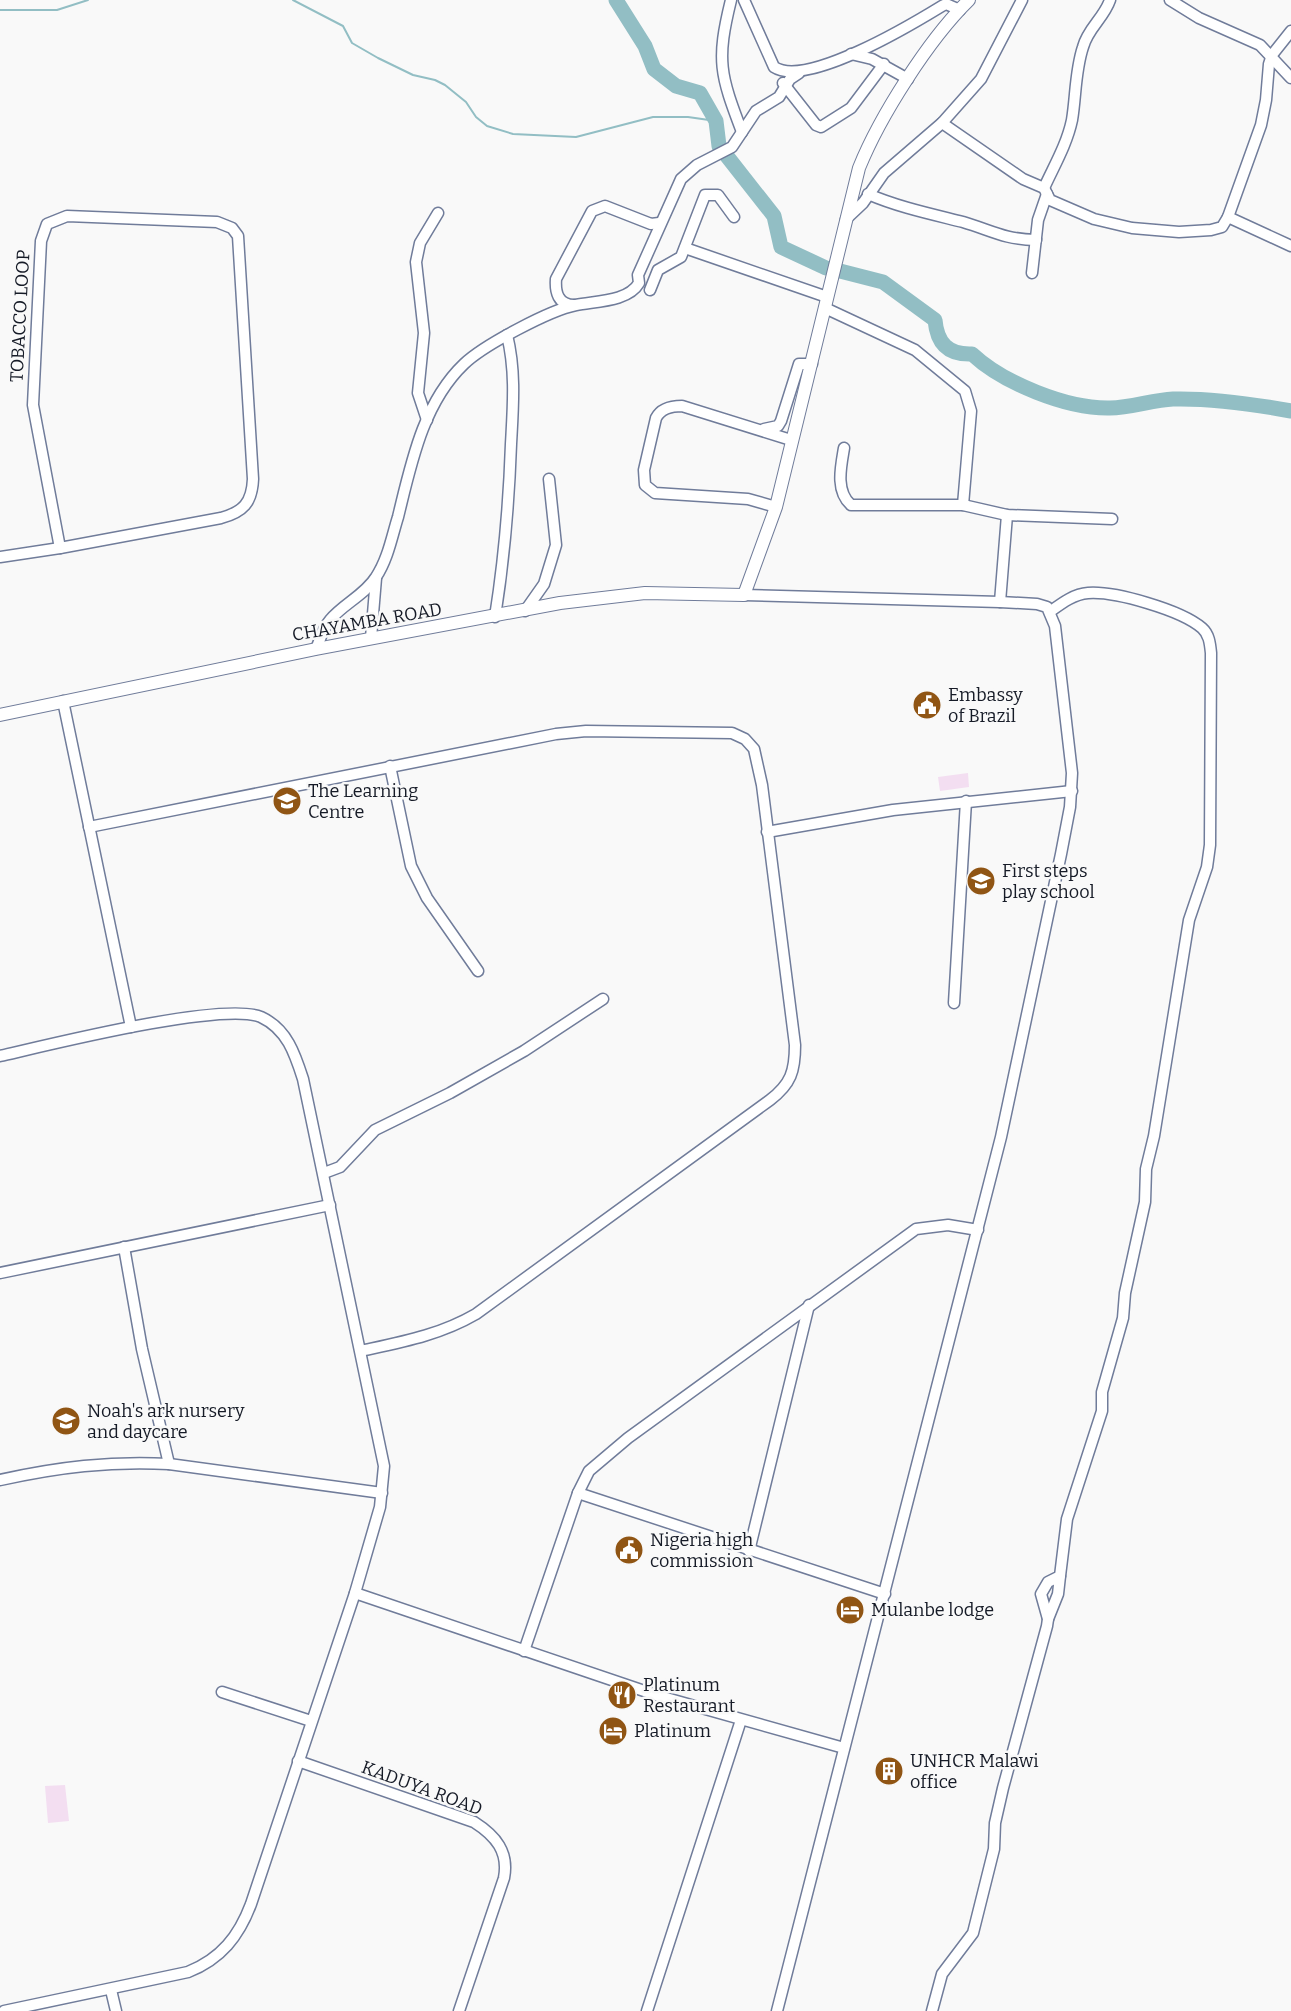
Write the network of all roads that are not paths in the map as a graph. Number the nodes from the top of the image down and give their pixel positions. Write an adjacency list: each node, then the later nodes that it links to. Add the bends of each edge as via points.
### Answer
1 (731, 0): 18 (street, via 722,38 722,71)
2 (744, 0): 12 (street)
3 (969, 0): 7 (street)
4 (1022, 0): 17 (street, via 981,79)
5 (1110, 0): 19 (street, via 1083,45 1068,136)
6 (1170, 0): 10 (street, via 1199,18 1260,45)
7 (960, 10): 9 (street, via 946,4); 15 (street)
8 (1291, 31): 10 (street)
9 (851, 54): 11 (street); 13 (street)
10 (1272, 55): 14 (street); 23 (street, via 1261,124)
11 (884, 64): 15 (street); 16 (street, via 851,108 826,126 816,125)
12 (774, 67): 13 (street); 16 (street)
13 (799, 73): 16 (street)
14 (1291, 78)
15 (909, 79): 24 (street, via 867,148)
16 (786, 86): 18 (street, via 779,97 756,111)
17 (942, 123): 19 (street); 20 (street, via 884,173)
18 (742, 132): 25 (street, via 732,147 685,174)
19 (1045, 191): 23 (street, via 1050,200 1076,212 1138,229 1211,230 1222,227); 26 (street)
20 (868, 194): 24 (street); 26 (street, via 1000,237)
21 (438, 213): 35 (street, via 420,243 416,262 423,323 418,393)
22 (734, 217): 28 (street, via 718,195 705,195)
23 (1228, 217): 27 (street)
24 (846, 219): 31 (street)
25 (659, 223): 32 (street, via 635,289 617,297); 32 (street, via 651,224 606,206 592,211 556,279 560,299)
26 (1036, 240): 29 (street)
27 (1291, 246)
28 (685, 248): 30 (street, via 676,262 654,274); 31 (street)
29 (1032, 273)
30 (650, 290)
31 (826, 302): 34 (street); 40 (street, via 915,350 965,391 971,411)
32 (574, 305): 33 (street)
33 (507, 335): 35 (street, via 461,367 441,392); 51 (street, via 513,368 512,433 507,521)
34 (812, 364): 36 (street, via 800,364 781,421 778,426); 37 (street)
35 (427, 420): 46 (street)
36 (764, 429): 37 (street); 41 (street, via 682,406 662,411 656,418 643,481 655,493 748,499)
37 (791, 440): 41 (street)
38 (844, 448): 40 (street, via 841,487 851,505)
39 (549, 479): 49 (street, via 556,545 544,584)
40 (963, 505): 42 (street)
41 (776, 507): 47 (street)
42 (1007, 515): 43 (street); 48 (street)
43 (1112, 519)
44 (60, 548): 44 (street, TOBACCO LOOP, via 221,518 248,504 253,479 241,244 236,232 227,225 144,217 67,216 51,221 44,229 33,405); 45 (street)
45 (0, 557)
46 (376, 578): 52 (street); 53 (street, via 329,621)
47 (744, 595): 48 (street); 49 (street, CHAYAMBA ROAD, via 625,594)
48 (1000, 602): 50 (street, via 1037,604)
49 (525, 611): 51 (street, CHAYAMBA ROAD)
50 (1051, 611): 57 (street, via 1071,749); 78 (street, via 1070,598 1088,593 1134,599 1201,627 1207,634 1211,653 1207,867 1189,920 1146,1170 1145,1202 1125,1293 1124,1318 1102,1392 1102,1411 1067,1519)
51 (495, 618): 52 (street, CHAYAMBA ROAD)
52 (371, 638): 53 (street, CHAYAMBA ROAD)
53 (316, 649): 54 (street, CHAYAMBA ROAD)
54 (63, 701): 55 (street, CHAYAMBA ROAD); 59 (street)
55 (0, 715)
56 (390, 766): 59 (street); 60 (street, via 586,730 732,733 750,744 756,755); 61 (street, via 411,866 427,898)
57 (1072, 790): 58 (street); 68 (street, via 1001,1137)
58 (966, 801): 60 (street); 63 (street)
59 (89, 826): 64 (street)
60 (767, 832): 72 (street, via 795,1045 795,1066 787,1085 476,1314 425,1337)
61 (478, 970)
62 (603, 999): 66 (street, via 524,1051 375,1130 340,1167)
63 (954, 1003)
64 (130, 1028): 65 (street); 66 (street, via 234,1013 261,1017 278,1028 296,1058)
65 (0, 1056)
66 (324, 1173): 67 (street)
67 (330, 1206): 69 (street); 72 (street)
68 (978, 1230): 71 (street, via 948,1225 916,1229); 80 (street)
69 (124, 1247): 70 (street); 73 (street, via 142,1349)
70 (0, 1273)
71 (809, 1305): 76 (street, via 628,1438 589,1471); 77 (street)
72 (361, 1351): 75 (street, via 384,1466)
73 (169, 1464): 74 (street, via 71,1465); 75 (street)
74 (0, 1480)
75 (382, 1493): 79 (street)
76 (578, 1493): 77 (street); 82 (street)
77 (748, 1551): 80 (street)
78 (1060, 1576): 81 (street); 81 (street, via 1043,1587 1041,1594)
79 (354, 1593): 82 (street); 85 (street)
80 (885, 1594): 86 (street)
81 (1048, 1619): 94 (street, via 1000,1799 994,1849 973,1933 942,1974)
82 (524, 1651): 84 (street)
83 (222, 1692): 85 (street)
84 (741, 1720): 86 (street); 92 (street)
85 (311, 1721): 87 (street)
86 (844, 1748): 93 (street)
87 (298, 1761): 88 (street, via 246,1917 225,1950 188,1972); 91 (street, KADUYA ROAD, via 474,1822 501,1846 504,1878)
88 (111, 1990): 89 (street); 90 (street)
89 (4, 2011)
90 (116, 2011)
91 (459, 2011)
92 (647, 2011)
93 (777, 2011)
94 (932, 2011)

